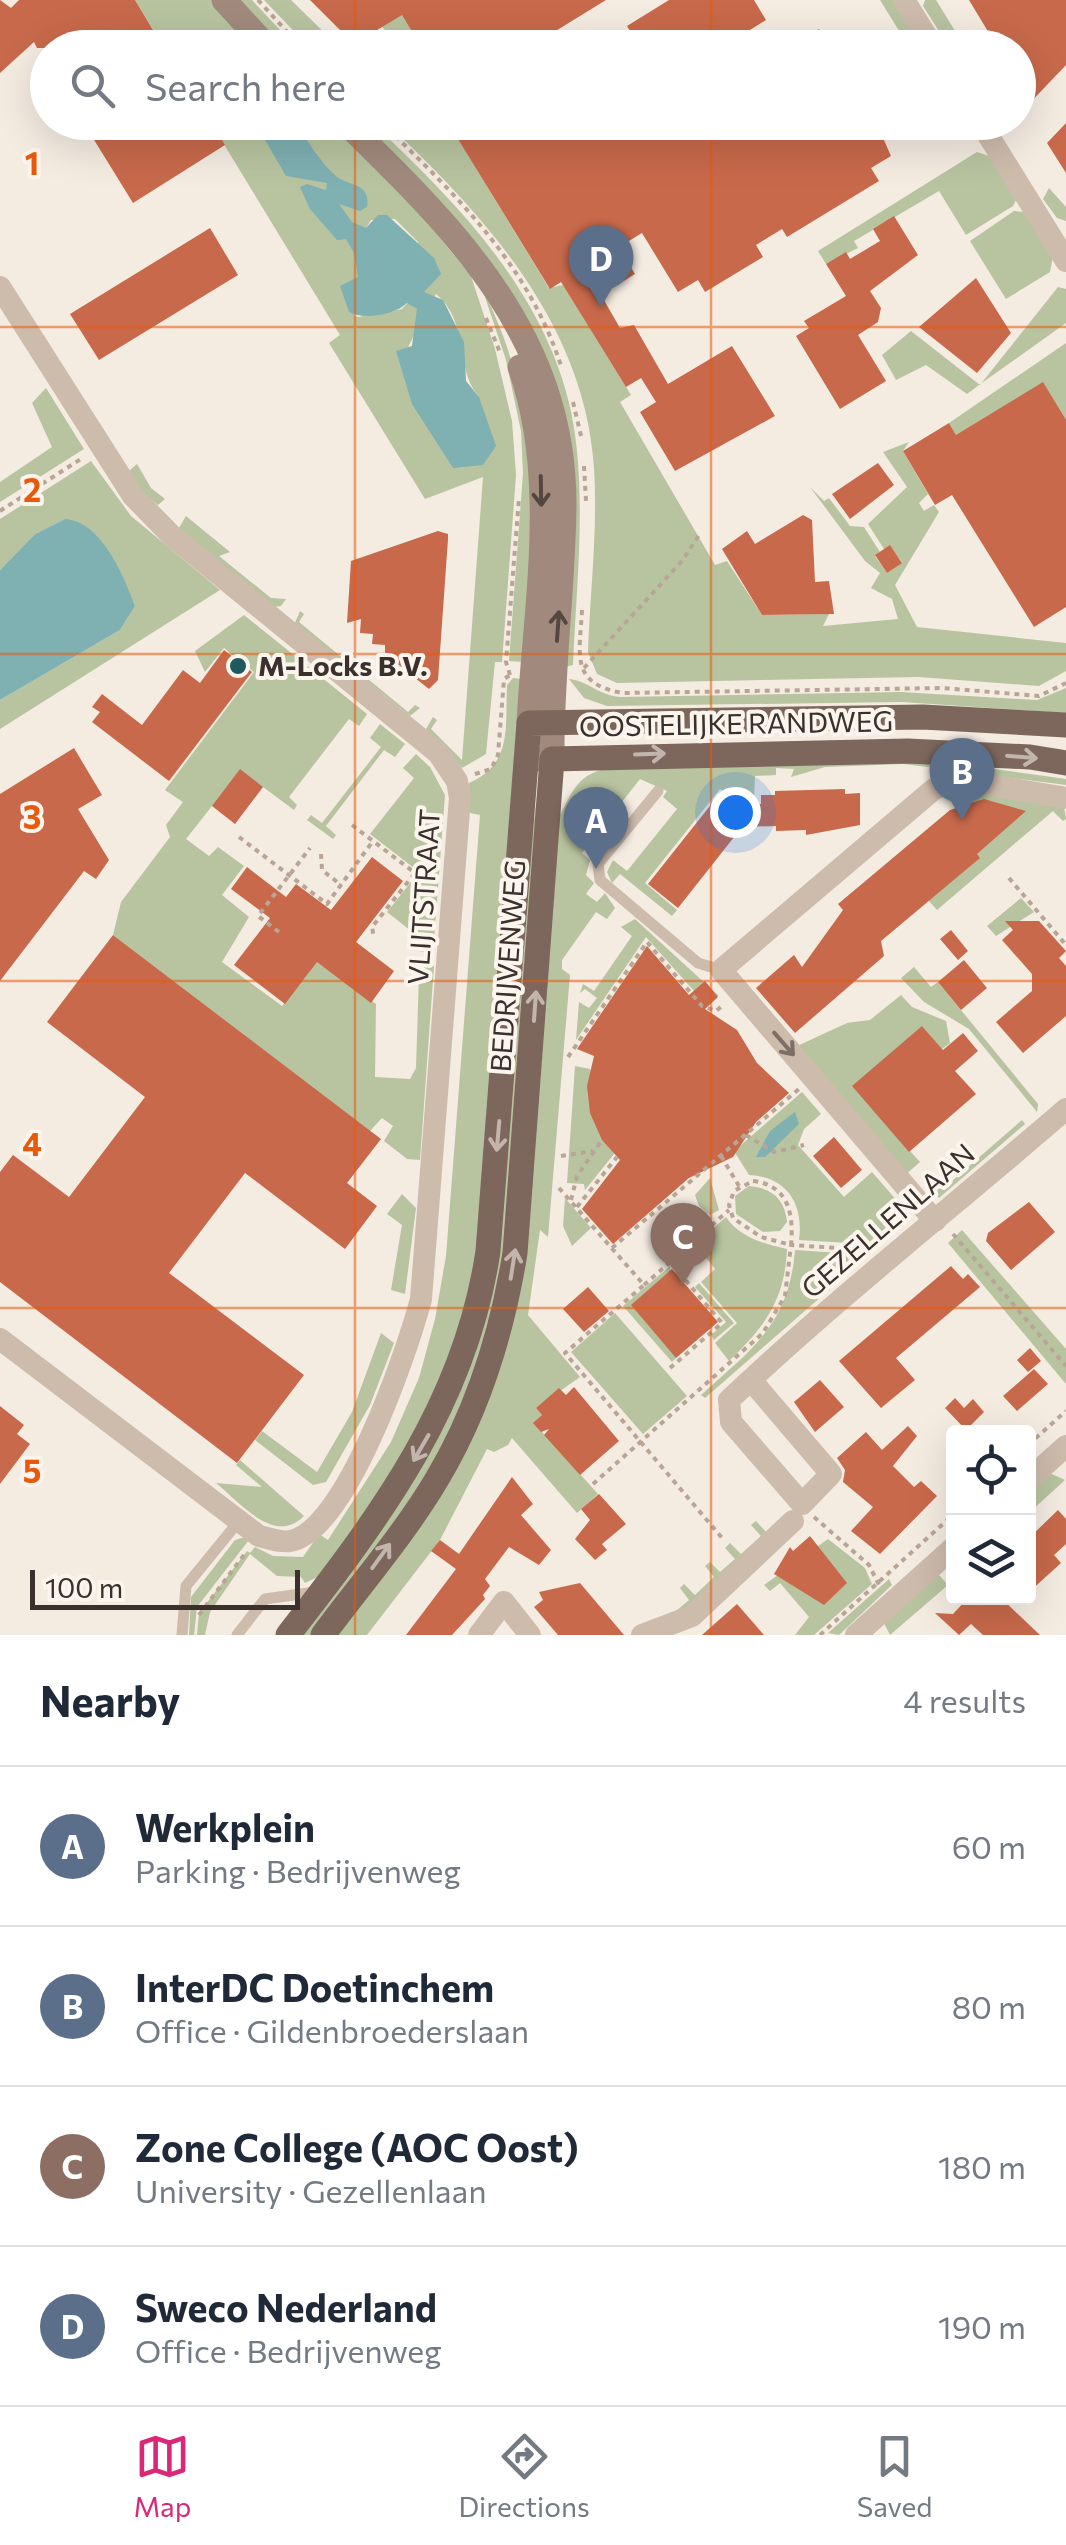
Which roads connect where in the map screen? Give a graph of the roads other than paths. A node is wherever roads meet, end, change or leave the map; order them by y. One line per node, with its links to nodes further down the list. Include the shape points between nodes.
1 (224, 0): 3 (main road)
2 (904, 0): 4 (street)
3 (252, 30)
4 (923, 30)
5 (363, 140): 8 (main road, BEDRIJVENWEG, via 452,228)
6 (991, 140): 7 (street)
7 (1066, 260)
8 (482, 269): 10 (main road, BEDRIJVENWEG, one-way to 10, via 530,394 539,437 542,494 521,675); 10 (main road, BEDRIJVENWEG, one-way to 8, via 563,548 560,446 520,323)
9 (0, 288): 25 (street, VLIJTSTRAAT, via 133,496 172,536 429,744 457,781 450,960 426,1270 416,1319 379,1421 307,1534 291,1541 259,1536)
10 (540, 724): 11 (main road, OOSTELIJKE RANDWEG, via 923,717); 12 (main road, BEDRIJVENWEG); 13 (main road, BEDRIJVENWEG)
11 (1066, 725)
12 (552, 759): 13 (main road, OOSTELIJKE RANDWEG); 14 (main road, OOSTELIJKE RANDWEG, one-way to 14, via 908,751); 31 (main road, BEDRIJVENWEG, one-way to 12, via 436,1480 500,1332 516,1254)
13 (526, 760): 27 (main road, BEDRIJVENWEG, one-way to 27, via 483,1284 460,1366 426,1443)
14 (1066, 763)
15 (658, 791): 17 (lane, via 597,872 698,963)
16 (1066, 798): 17 (street, via 959,780 934,788)
17 (722, 970): 19 (street, one-way to 19)
18 (1066, 1109): 19 (street, GEZELLENLAAN)
19 (944, 1228): 21 (street, GEZELLENLAAN)
20 (0, 1339): 25 (street)
21 (751, 1380): 24 (street, GEZELLENLAAN, via 730,1400 732,1422); 24 (street, via 832,1474)
22 (1063, 1454): 23 (street)
23 (1036, 1474)
24 (798, 1512): 34 (street, via 692,1616)
25 (239, 1521): 28 (lane, via 186,1586)
26 (946, 1554): 35 (street)
27 (324, 1589): 29 (lane, via 265,1599); 30 (main road, BEDRIJVENWEG)
28 (182, 1635)
29 (237, 1635)
30 (288, 1635)
31 (323, 1635)
32 (479, 1635): 33 (street, via 504,1602)
33 (530, 1635)
34 (642, 1635)
35 (856, 1635)

